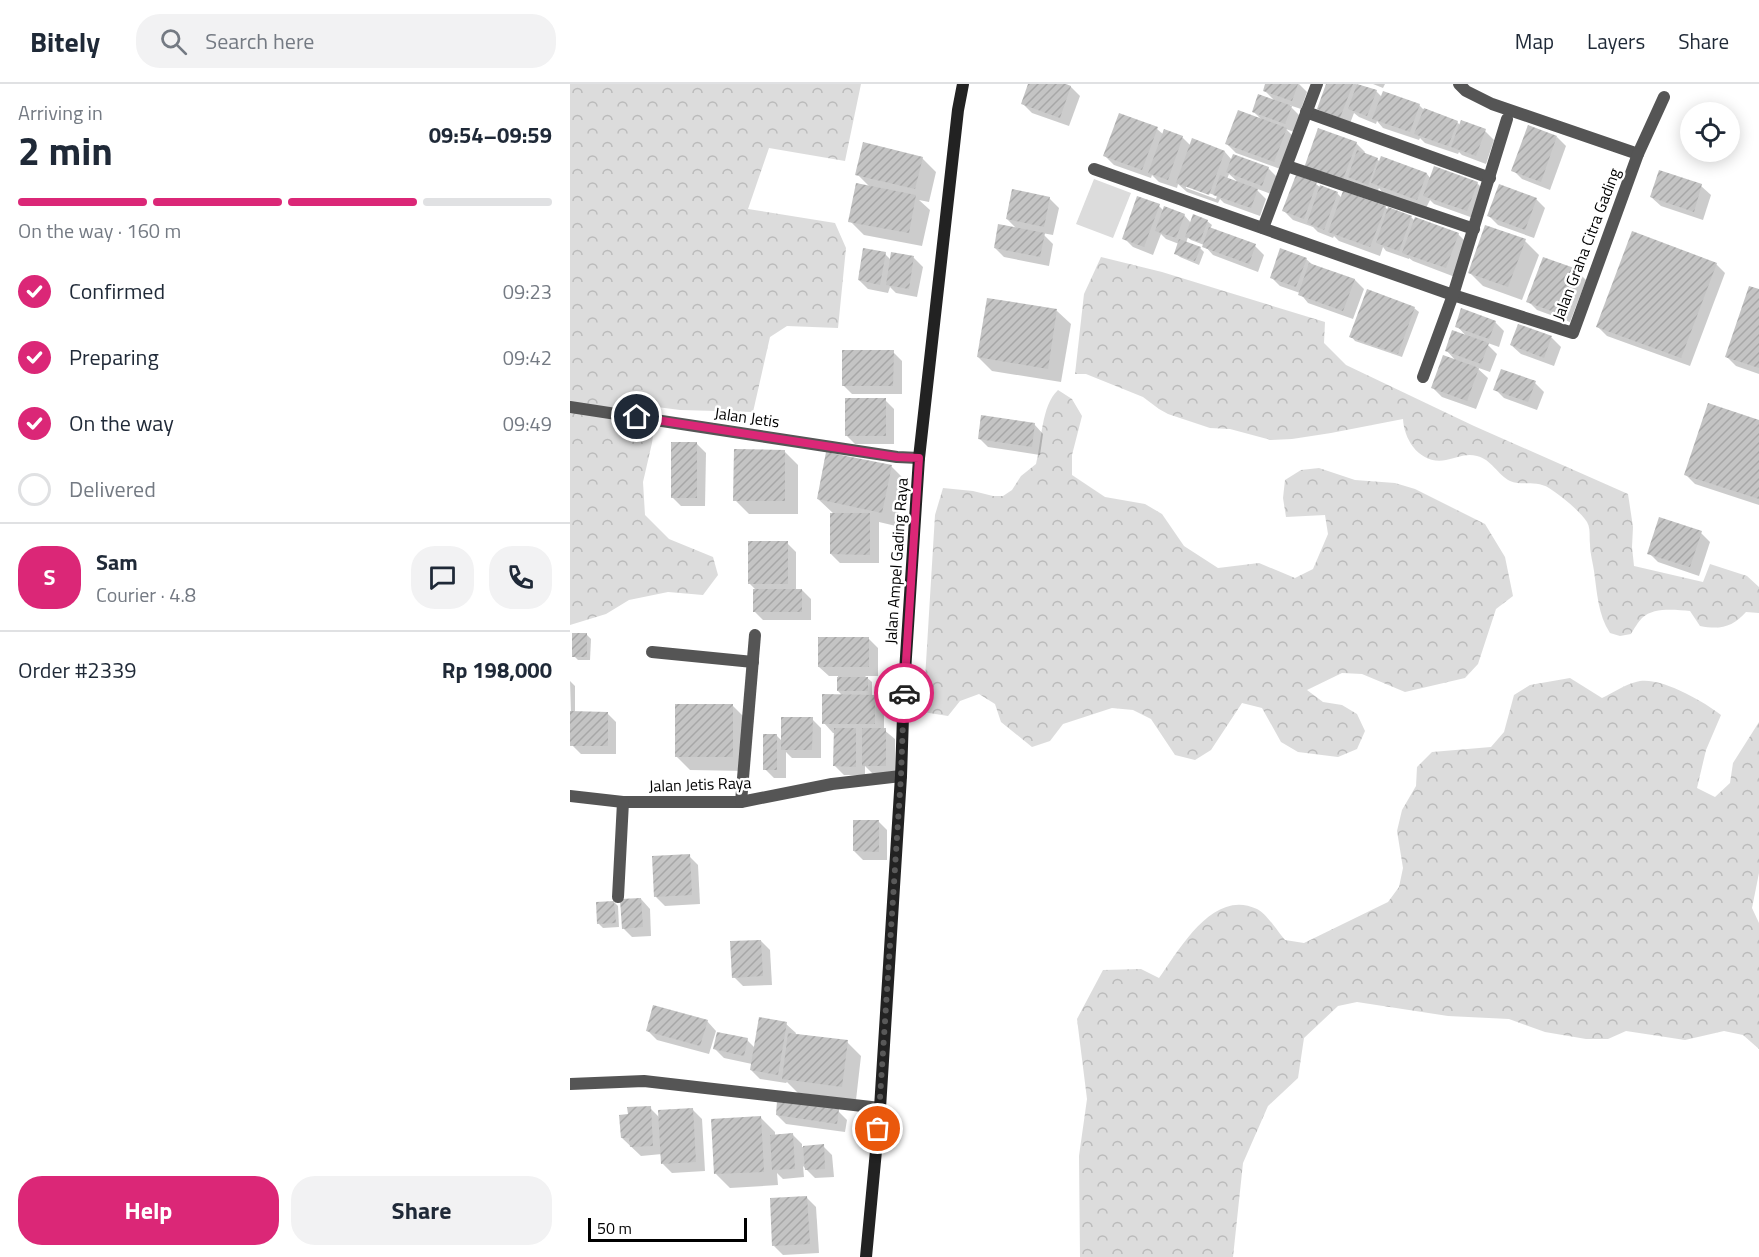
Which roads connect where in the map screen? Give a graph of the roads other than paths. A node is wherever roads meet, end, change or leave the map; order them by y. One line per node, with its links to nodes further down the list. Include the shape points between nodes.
1 (963, 84): 16 (main road, Jalan Ampel Gading Raya)
2 (1317, 84): 5 (street)
3 (1459, 84): 7 (street, via 1492,104)
4 (1664, 97): 7 (street)
5 (1306, 112): 8 (street); 10 (street)
6 (1507, 119): 10 (street)
7 (1638, 154): 13 (street, Jalan Graha Citra Gading, via 1573,333)
8 (1287, 166): 11 (street); 12 (street)
9 (1094, 169): 11 (street, Jalan Graha Citra Gading)
10 (1490, 178): 12 (street)
11 (1263, 228): 13 (street, Jalan Graha Citra Gading)
12 (1474, 229): 13 (street)
13 (1453, 295): 14 (street)
14 (1423, 377)
15 (570, 407): 16 (street, Jalan Jetis)
16 (919, 458): 20 (main road, Jalan Ampel Gading Raya)
17 (755, 635): 19 (street)
18 (652, 652): 19 (street)
19 (753, 662): 23 (street)
20 (901, 776): 23 (street, Jalan Jetis Raya, via 832,784); 26 (main road, Jalan Ampel Gading Raya)
21 (570, 796): 22 (street, Jalan Jetis Raya)
22 (623, 802): 23 (street, Jalan Jetis Raya); 24 (street)
23 (741, 802)
24 (618, 897)
25 (570, 1084): 26 (street, via 644,1082)
26 (880, 1108): 27 (main road, Jalan Ampel Gading Raya)
27 (866, 1257)

